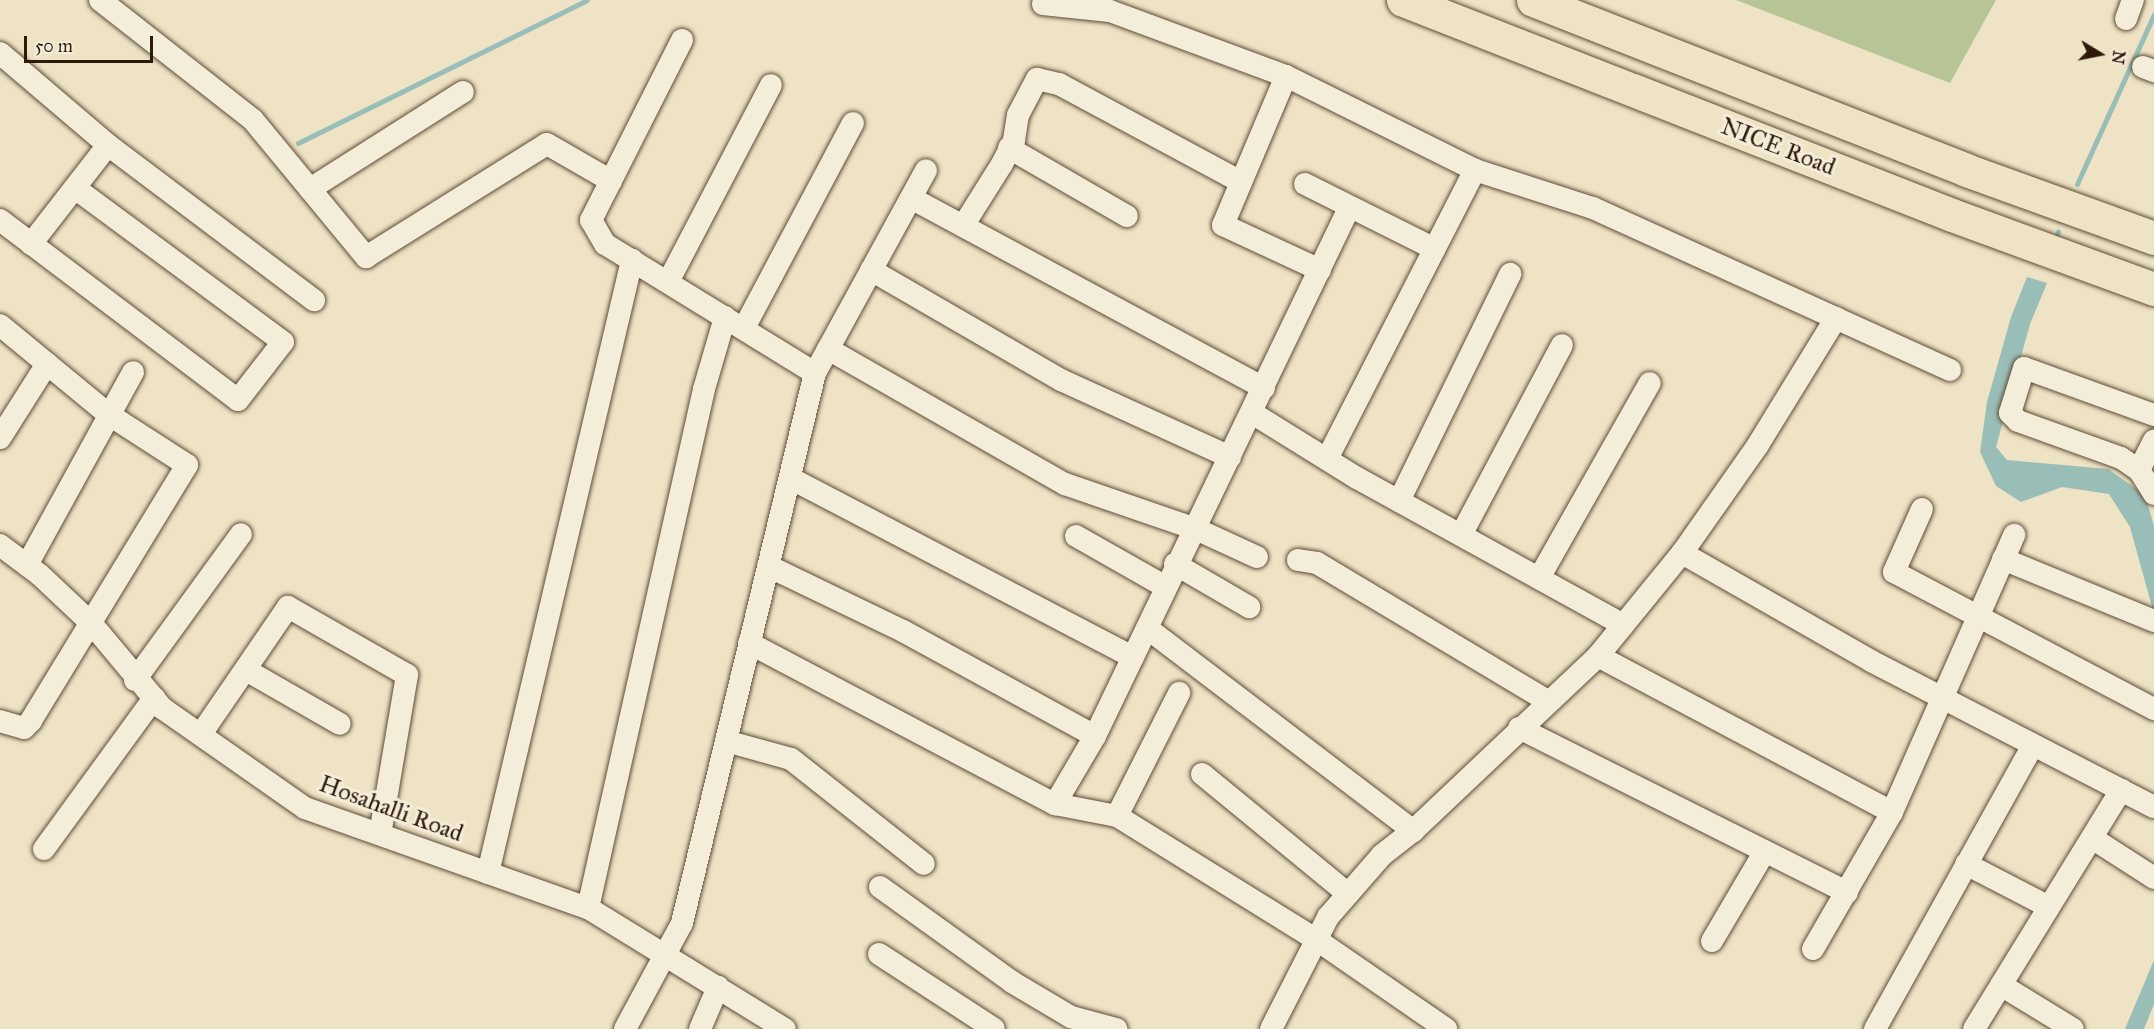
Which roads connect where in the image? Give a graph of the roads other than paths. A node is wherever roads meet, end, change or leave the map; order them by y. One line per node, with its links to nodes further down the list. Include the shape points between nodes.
1 (100, 0): 19 (street, via 253,120)
2 (1403, 0): 33 (highway, NICE Road, via 1941,211)
3 (1533, 0): 25 (highway, NICE Road, via 1966,170)
4 (1043, 4): 7 (street, via 1110,11)
5 (682, 40): 15 (street)
6 (0, 53): 11 (street)
7 (1286, 76): 14 (street); 16 (street)
8 (771, 85): 32 (street)
9 (463, 92): 19 (street)
10 (853, 123): 36 (street)
11 (108, 145): 18 (street); 34 (street)
12 (1009, 148): 16 (street, via 1028,90 1037,79 1046,79); 22 (street); 24 (street)
13 (926, 170): 20 (street)
14 (1475, 170): 27 (street); 35 (street, via 1593,208)
15 (611, 181): 19 (street, via 547,144 366,256); 28 (street, via 591,220 605,244)
16 (1241, 182): 30 (street, via 1223,225)
17 (1305, 184): 21 (street)
18 (75, 188): 26 (street); 26 (street, via 283,342 238,400)
19 (310, 189)
20 (911, 198): 24 (street); 29 (street)
21 (1350, 208): 27 (street); 30 (street)
22 (1127, 216)
23 (0, 220): 26 (street)
24 (963, 226): 45 (street)
25 (2154, 238)
26 (31, 244)
27 (1435, 249): 52 (street)
28 (632, 260): 32 (street); 109 (street)
29 (871, 270): 39 (street); 51 (street, via 1061,380)
30 (1320, 270): 45 (street)
31 (1510, 274): 56 (street)
32 (668, 282): 36 (street)
33 (2154, 289)
34 (314, 300)
35 (1836, 318): 41 (street); 64 (street, via 1758,445)
36 (735, 322): 43 (street); 115 (street, via 704,389)
37 (0, 325): 40 (street)
38 (1562, 345): 60 (street)
39 (828, 349): 43 (street); 58 (street, via 1065,484)
40 (47, 364): 47 (street); 49 (street)
41 (1950, 370)
42 (134, 372): 47 (street)
43 (815, 374): 54 (street)
44 (1650, 383): 71 (street)
45 (1264, 388): 46 (street)
46 (1252, 413): 51 (street); 52 (street)
47 (108, 414): 69 (street); 76 (street, via 187,465)
48 (2154, 415): 53 (street, via 2024,368 2013,400 2010,413 2018,420 2101,449)
49 (0, 438)
50 (2154, 441): 53 (street)
51 (1230, 457): 58 (street)
52 (1327, 459): 56 (street)
53 (2139, 470): 55 (street)
54 (790, 478): 70 (street); 81 (street)
55 (2154, 494)
56 (1399, 501): 60 (street)
57 (1922, 509): 74 (street, via 1894,572)
58 (1196, 529): 65 (street); 68 (street)
59 (241, 534): 83 (street)
60 (1461, 535): 71 (street)
61 (2014, 535): 66 (street)
62 (1076, 536): 72 (street)
63 (0, 545): 69 (street, Hosahalli Road)
64 (1682, 554): 77 (street); 86 (street)
65 (1257, 557)
66 (2003, 559): 74 (street); 75 (street)
67 (1298, 560): 87 (street, via 1317,563)
68 (1175, 564): 72 (street); 73 (street)
69 (27, 565): 76 (street, Hosahalli Road)
70 (768, 566): 79 (street); 93 (street, via 903,631)
71 (1539, 578): 77 (street)
72 (1164, 586): 78 (street)
73 (1249, 607)
74 (1978, 616): 86 (street); 88 (street)
75 (2154, 621)
76 (91, 623): 83 (street, Hosahalli Road); 89 (street, via 31,721 24,728)
77 (1623, 625): 80 (street)
78 (1147, 628): 81 (street); 102 (street)
79 (749, 643): 94 (street); 98 (street)
80 (1598, 656): 87 (street); 100 (street)
81 (1133, 657): 93 (street)
82 (246, 670): 90 (street); 92 (street); 103 (street, via 288,607 407,675)
83 (135, 680): 85 (street, Hosahalli Road)
84 (1179, 693): 101 (street)
85 (154, 698): 92 (street, Hosahalli Road); 105 (street)
86 (1942, 698): 95 (street); 100 (street)
87 (1548, 701): 91 (street)
88 (2154, 709)
89 (0, 721)
90 (340, 724)
91 (1519, 728): 102 (street); 106 (street)
92 (201, 734): 103 (street, Hosahalli Road, via 305,808)
93 (1095, 736): 98 (street)
94 (726, 741): 107 (street, via 791,759); 120 (street, via 682,923)
95 (2033, 745): 97 (street); 108 (street)
96 (1202, 774): 113 (street)
97 (2121, 790): 99 (street); 104 (street)
98 (1055, 804): 101 (street)
99 (2154, 807)
100 (1892, 812): 112 (street)
101 (1117, 816): 116 (street)
102 (1413, 831): 113 (street, via 1382,855)
103 (380, 834): 109 (street, Hosahalli Road)
104 (2092, 838): 110 (street); 114 (street)
105 (44, 849)
106 (1765, 851): 112 (street); 117 (street)
107 (924, 864)
108 (1966, 864): 114 (street); 130 (street)
109 (488, 873): 115 (street, Hosahalli Road)
110 (2154, 878)
111 (880, 887): 127 (street, via 1012,982 1071,1017)
112 (1847, 892): 118 (street)
113 (1348, 894): 116 (street, via 1328,917)
114 (2049, 907): 121 (street)
115 (588, 908): 120 (street, Hosahalli Road)
116 (1317, 940): 128 (street); 129 (street)
117 (1712, 941)
118 (1813, 949)
119 (879, 954): 126 (street)
120 (666, 955): 122 (street, Hosahalli Road); 123 (street)
121 (2001, 985): 131 (street); 132 (street)
122 (718, 987): 124 (street); 125 (street, Hosahalli Road)
123 (625, 1029)
124 (700, 1029)
125 (785, 1029)
126 (993, 1029)
127 (1116, 1029)
128 (1271, 1029)
129 (1446, 1029)
130 (1875, 1029)
131 (1974, 1029)
132 (2073, 1029)

